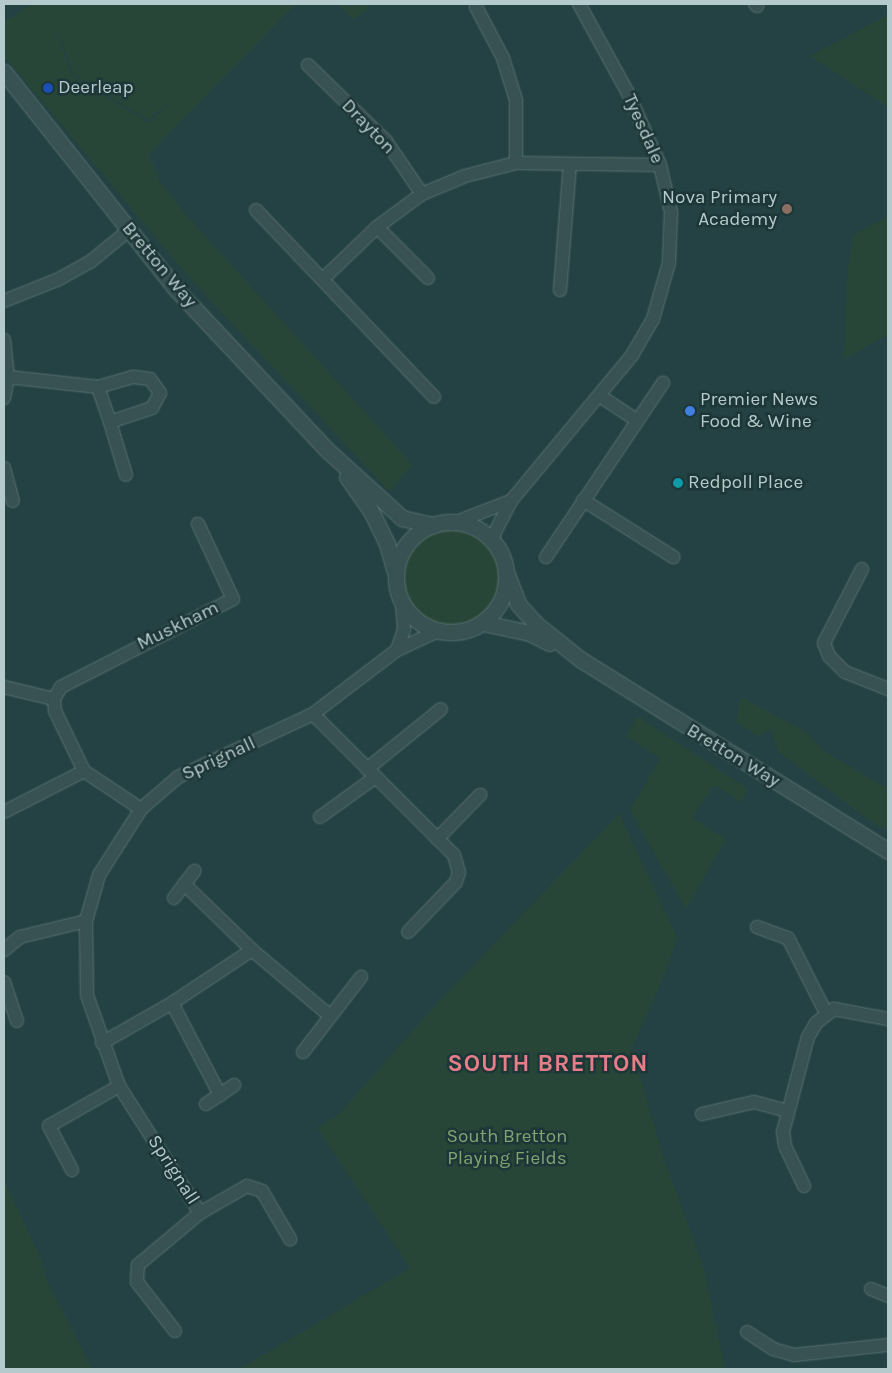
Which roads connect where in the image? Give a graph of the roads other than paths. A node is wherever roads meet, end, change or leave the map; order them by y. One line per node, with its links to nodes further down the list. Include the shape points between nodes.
1 (579, 4): 7 (street, Tyesdale, via 628,93)
2 (476, 7): 5 (street, via 503,58 516,100)
3 (308, 65): 8 (street, Drayton, via 386,142)
4 (4, 72): 11 (street, Bretton Way)
5 (516, 163): 6 (street); 8 (street, via 465,176)
6 (570, 164): 7 (street); 14 (street)
7 (660, 165): 20 (street, Tyesdale, via 671,212 668,263 653,319 632,355)
8 (422, 194): 10 (street)
9 (256, 210): 13 (street)
10 (377, 227): 12 (street); 13 (street)
11 (129, 230): 15 (street, via 74,271); 25 (street, Bretton Way, via 175,288)
12 (428, 278)
13 (323, 279): 21 (street)
14 (560, 290)
15 (4, 301)
16 (4, 340): 17 (street)
17 (8, 377): 19 (street); 22 (street)
18 (663, 383): 23 (street)
19 (98, 387): 24 (street); 24 (street, via 134,377 150,379 160,393 152,408)
20 (600, 396): 23 (street); 30 (street, Tyesdale)
21 (434, 397)
22 (4, 398)
23 (636, 420): 28 (street)
24 (110, 422): 27 (street)
25 (326, 449): 33 (street, Bretton Way, via 402,518); 39 (street, Bretton Way, via 371,511)
26 (4, 468): 29 (street)
27 (126, 475)
28 (583, 500): 35 (street); 36 (street)
29 (13, 501)
30 (511, 501): 31 (street, Tyesdale); 34 (street, Tyesdale)
31 (456, 522): 33 (street); 34 (street, via 481,531)
32 (198, 524): 47 (street, Muskham, via 233,599 61,687)
33 (433, 525): 39 (street, via 407,543)
34 (491, 540): 38 (street, via 501,554)
35 (546, 557)
36 (673, 557)
37 (862, 569): 46 (street, via 824,643 838,666)
38 (506, 572): 41 (street, via 501,600); 44 (street, Bretton Way, via 518,604 535,623)
39 (396, 573): 40 (street)
40 (402, 603): 42 (street, via 417,621); 43 (street, via 404,630)
41 (483, 623): 42 (street, via 454,633); 44 (street, Bretton Way, via 530,633)
42 (438, 631): 43 (street, Sprignall)
43 (398, 650): 49 (street, Sprignall)
44 (580, 660): 57 (street, Bretton Way)
45 (4, 687): 47 (street)
46 (888, 689)
47 (54, 698): 50 (street, via 55,711)
48 (441, 709): 51 (street)
49 (313, 714): 51 (street); 53 (street, Sprignall, via 178,777)
50 (84, 770): 53 (street); 54 (street)
51 (370, 774): 55 (street); 56 (street)
52 (480, 795): 56 (street)
53 (141, 809): 61 (street, Sprignall, via 99,875)
54 (4, 812)
55 (320, 817)
56 (437, 839): 63 (street, via 454,855 460,872 456,882)
57 (888, 851)
58 (194, 871): 59 (street)
59 (184, 884): 60 (street); 65 (street)
60 (174, 898)
61 (86, 921): 64 (street, via 20,937); 73 (street, Sprignall, via 87,995)
62 (757, 927): 69 (street, via 788,938)
63 (408, 932)
64 (4, 950)
65 (252, 950): 68 (street); 70 (street)
66 (361, 977): 70 (street)
67 (4, 982): 72 (street)
68 (172, 1003): 73 (street); 77 (street)
69 (826, 1013): 71 (street, via 843,1009); 79 (street, via 808,1037)
70 (330, 1016): 74 (street)
71 (888, 1019)
72 (17, 1021)
73 (102, 1043): 76 (street, Sprignall)
74 (303, 1052)
75 (234, 1085): 77 (street)
76 (119, 1086): 81 (street, via 49,1126); 83 (street, Sprignall)
77 (220, 1095): 78 (street)
78 (206, 1104)
79 (787, 1111): 80 (street, via 754,1102); 82 (street, via 783,1132 785,1146)
80 (702, 1114)
81 (72, 1170)
82 (804, 1186)
83 (200, 1213): 84 (street, Sprignall, via 248,1186 262,1191); 87 (street, via 138,1265 137,1282)
84 (290, 1239)
85 (871, 1289): 86 (street)
86 (888, 1296)
87 (174, 1331)
88 (747, 1332): 89 (street, via 773,1349 794,1355)
89 (888, 1345)

